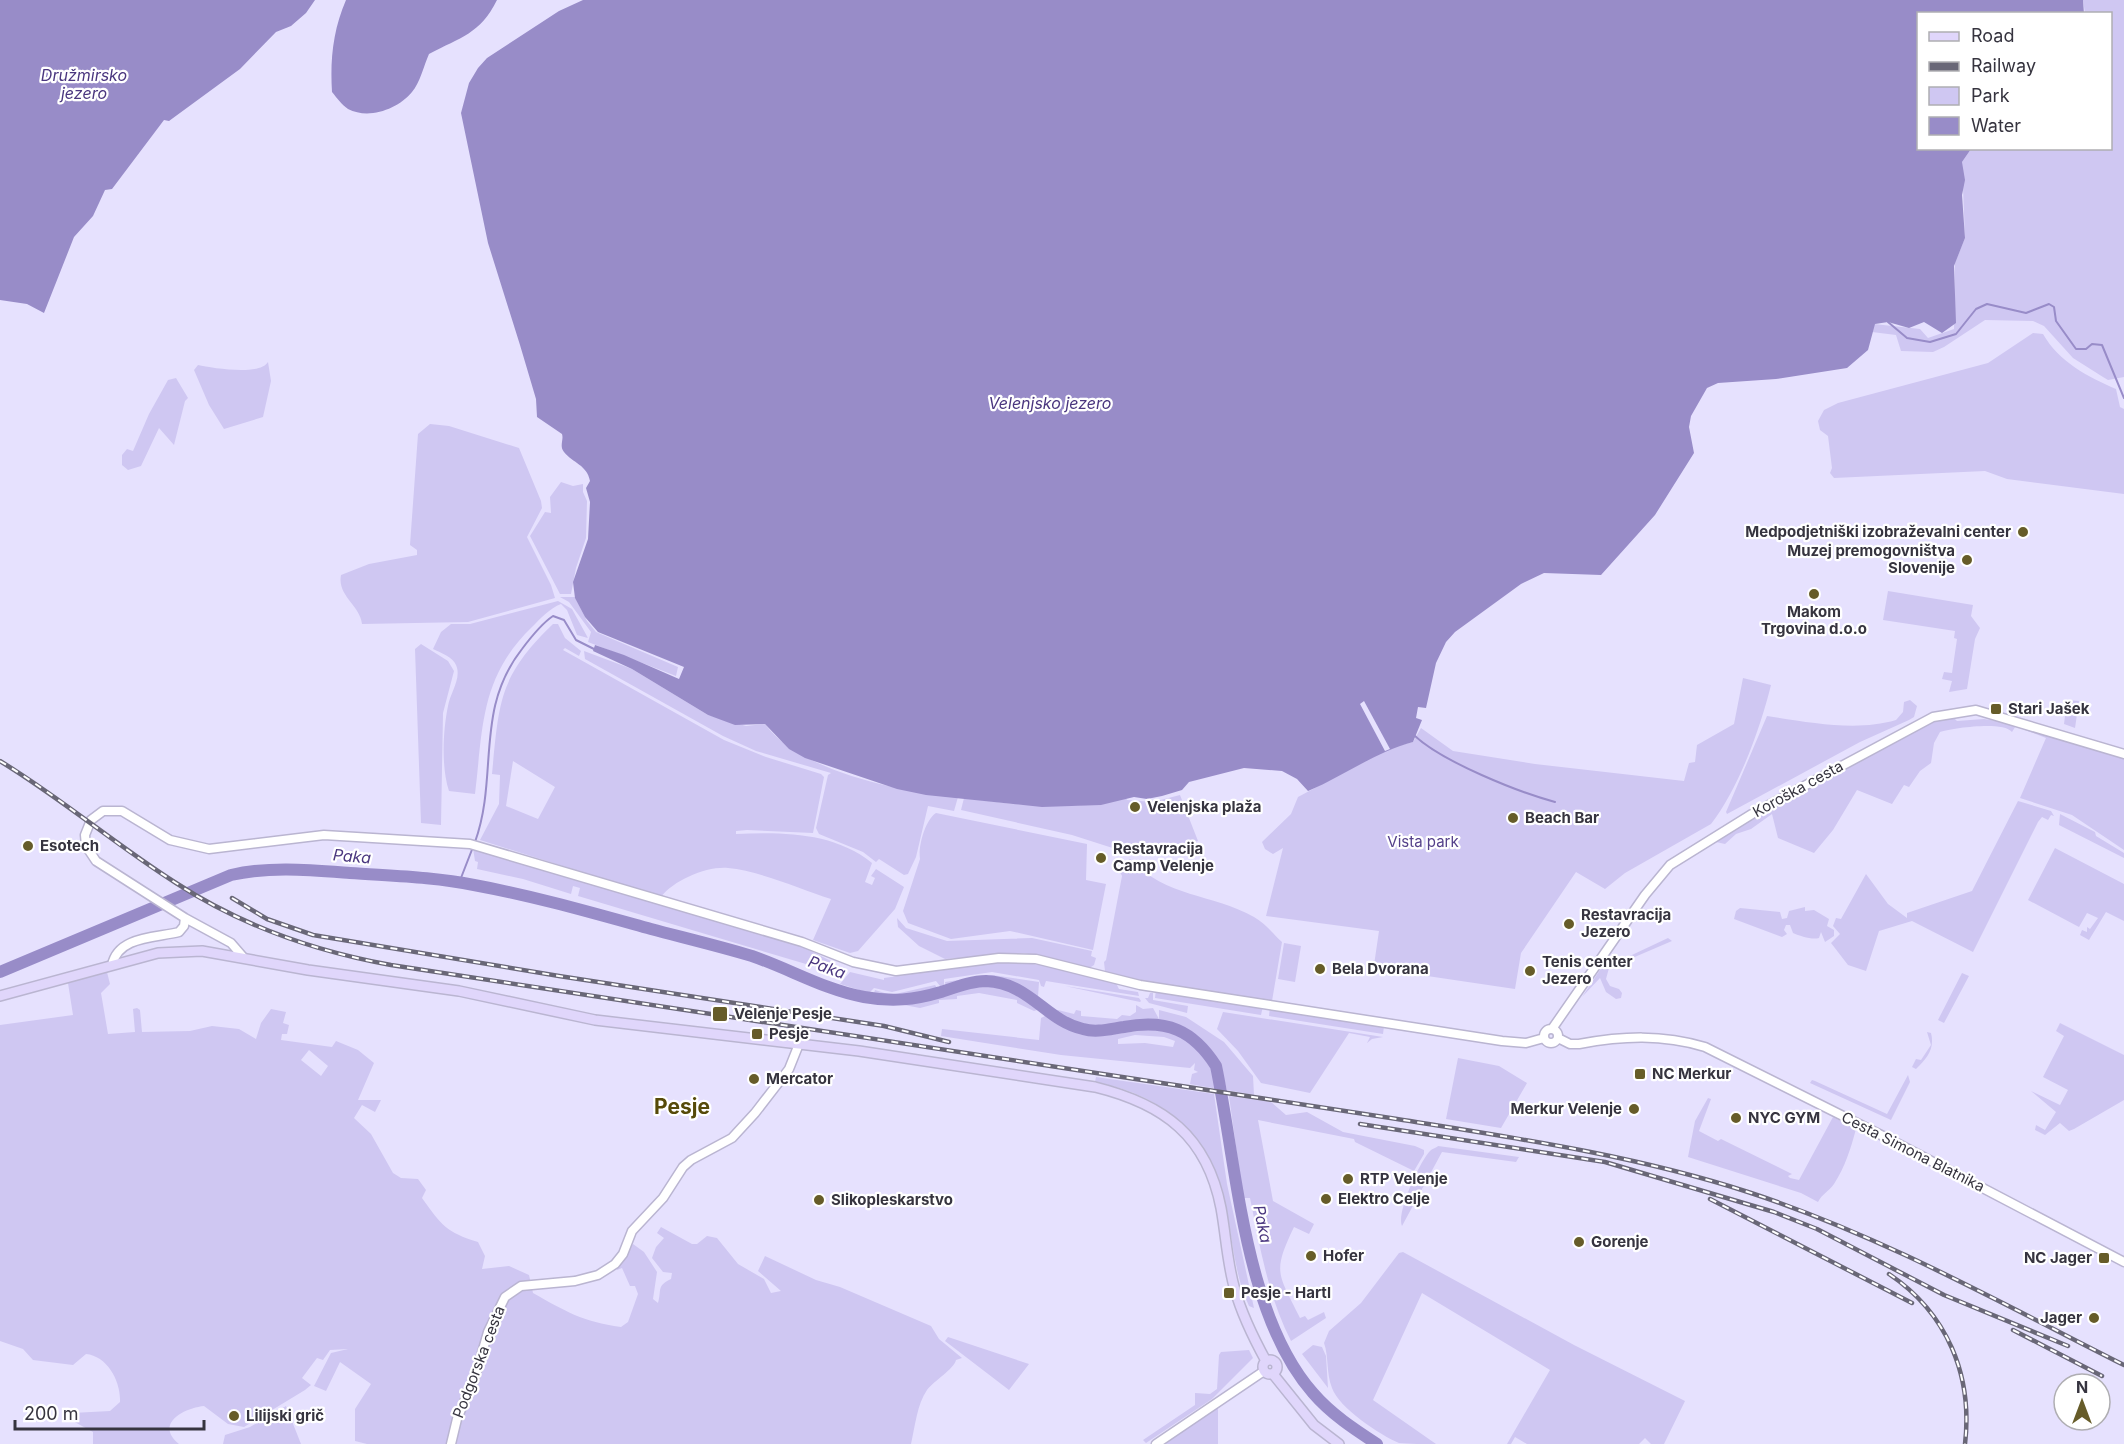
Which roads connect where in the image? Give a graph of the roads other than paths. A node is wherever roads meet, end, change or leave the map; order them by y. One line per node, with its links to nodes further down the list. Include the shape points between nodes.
1 (2124, 754): 6 (street, Koroška cesta, via 1976,710 1933,717 1752,814 1670,865)
2 (182, 915): 3 (street, via 237,947); 4 (street, via 184,926 179,932 126,944); 7 (street, via 96,861 86,846 87,826 103,810 122,811 170,840 202,848 324,835 470,844 802,942 853,962 896,971 999,958 1036,958 1140,985 1502,1041 1526,1043)
3 (244, 958): 4 (main road, via 179,950); 9 (main road, via 459,991 595,1020)
4 (112, 965): 5 (main road)
5 (0, 996)
6 (1552, 1029): 7 (street, via 1546,1031); 8 (street)
7 (1544, 1038): 8 (street, via 1551,1043)
8 (1558, 1038): 10 (street, Cesta Simona Blatnika, via 1579,1044 1640,1036 1705,1047)
9 (799, 1044): 11 (main road, via 1095,1087 1127,1095 1171,1119 1191,1138 1211,1172 1235,1290); 12 (street, Podgorska cesta, via 789,1069 755,1113 732,1138 687,1164 663,1198 632,1231 615,1264 598,1275 575,1281 521,1286 505,1297 488,1332)
10 (2124, 1262)
11 (1268, 1369): 13 (street); 14 (main road, via 1314,1425)
12 (451, 1444)
13 (1156, 1444)
14 (1339, 1444)

